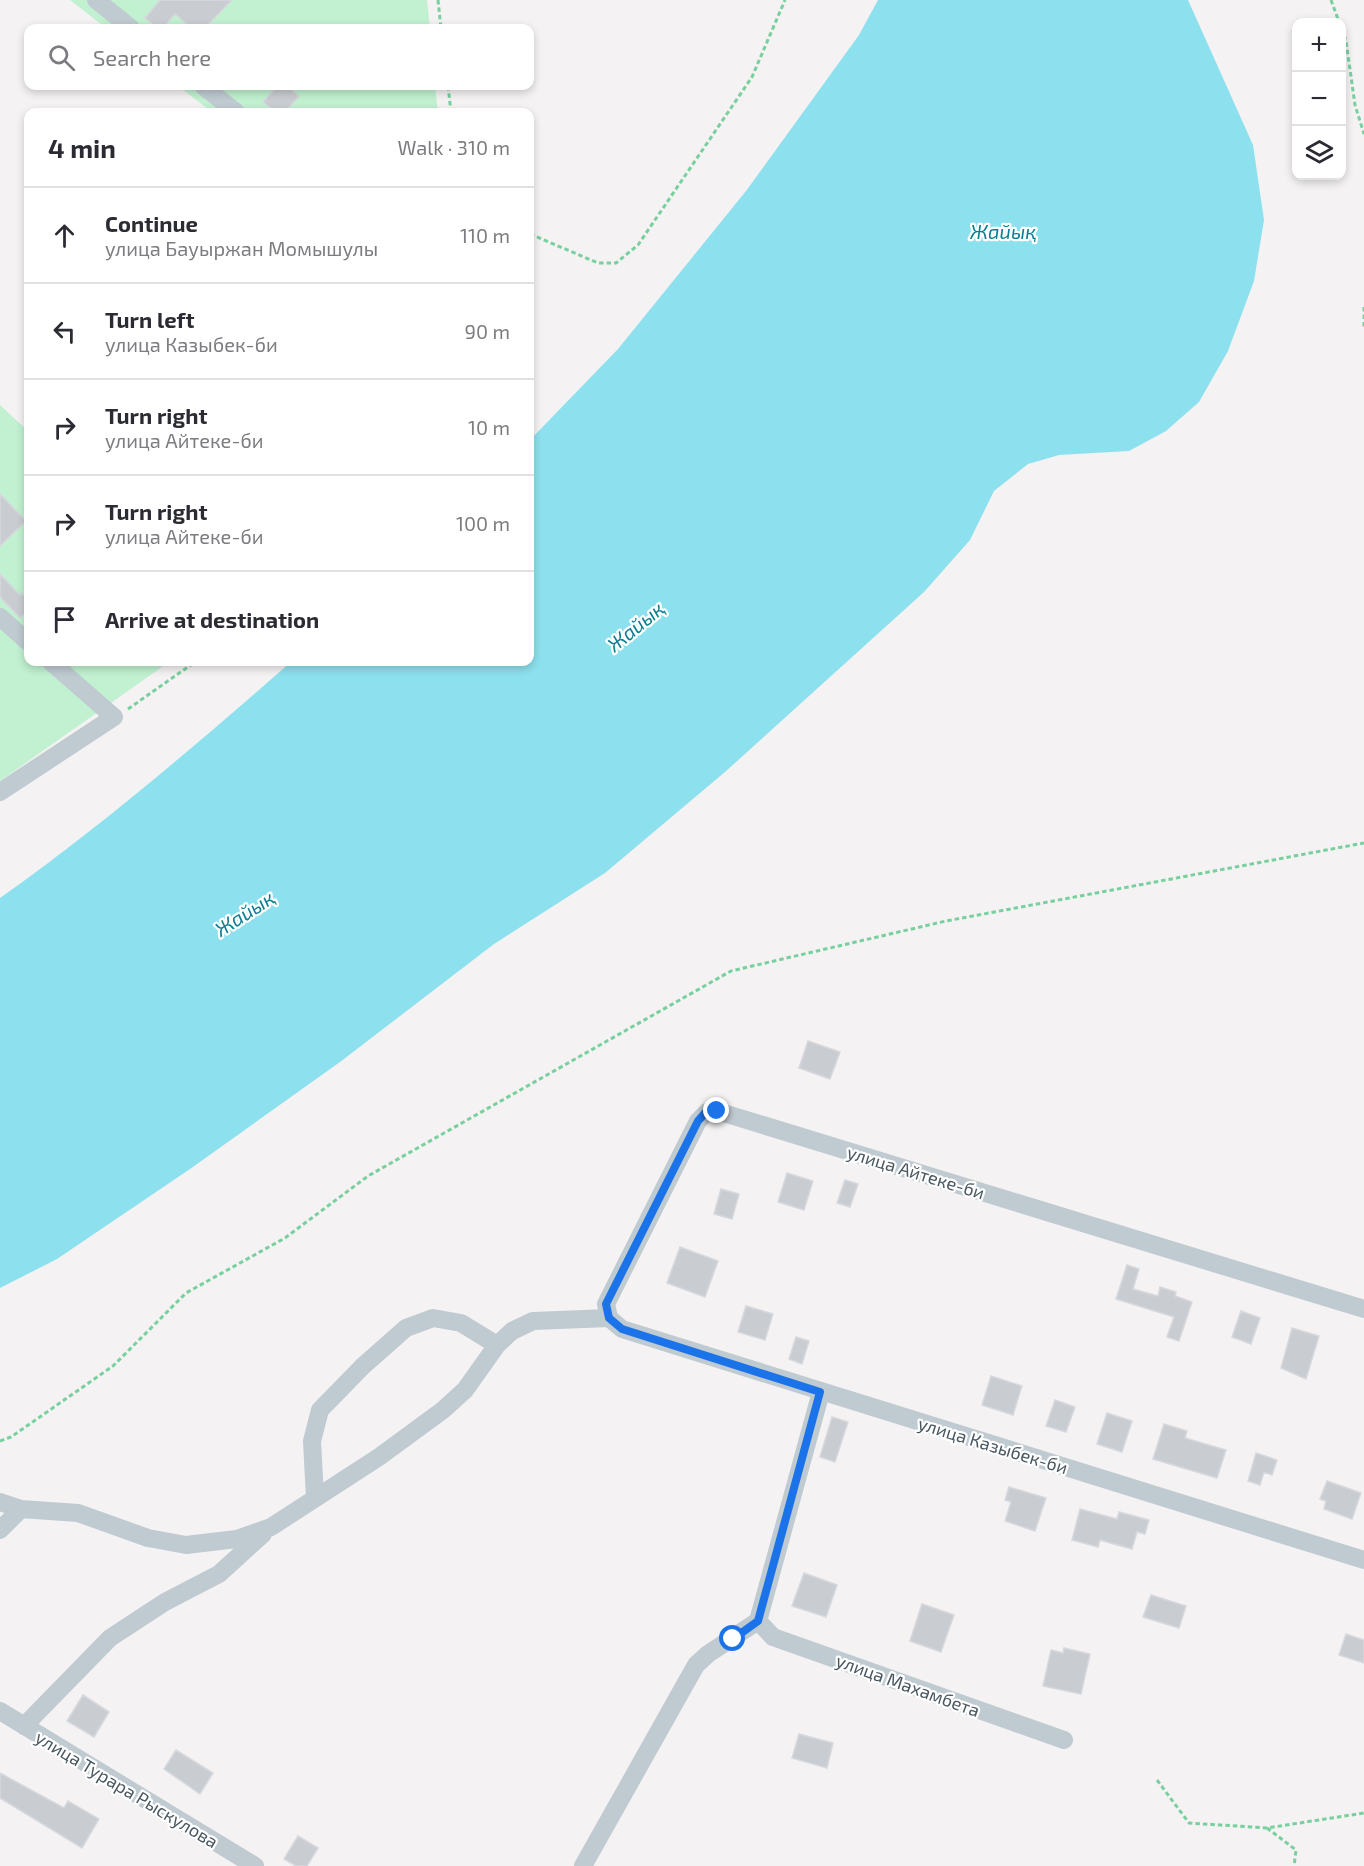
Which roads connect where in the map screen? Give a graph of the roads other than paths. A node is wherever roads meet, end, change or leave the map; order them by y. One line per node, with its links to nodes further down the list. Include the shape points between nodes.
1 (96, 0): 2 (street)
2 (126, 24)
3 (208, 90): 4 (street)
4 (231, 108)
5 (0, 617): 6 (street)
6 (24, 638)
7 (56, 666): 8 (street, via 114,717)
8 (0, 792)
9 (1364, 1309): 10 (street, улица Айтеке-би, via 717,1111 706,1112 698,1121 606,1304)
10 (615, 1323): 11 (street, улица Казыбек-би, via 533,1321 512,1331); 12 (street, улица Казыбек-би)
11 (497, 1345): 13 (street, улица Казыбек-би, via 465,1390 443,1410); 13 (street, via 452,1321 433,1318 406,1328 320,1410 312,1441)
12 (820, 1392): 18 (street, улица Казыбек-би); 19 (street)
13 (315, 1498): 16 (street, улица Казыбек-би)
14 (0, 1502): 15 (street)
15 (21, 1509): 16 (street, via 78,1513 148,1538 186,1545 237,1539); 17 (street)
16 (271, 1527): 21 (street, via 219,1574 165,1602 110,1638)
17 (0, 1530)
18 (1364, 1560)
19 (758, 1621): 22 (street, улица Махамбета, via 773,1636); 24 (street, via 696,1665)
20 (0, 1711): 21 (street, улица Турара Рыскулова)
21 (24, 1726): 23 (street, улица Турара Рыскулова)
22 (1064, 1740)
23 (255, 1866)
24 (583, 1866)

